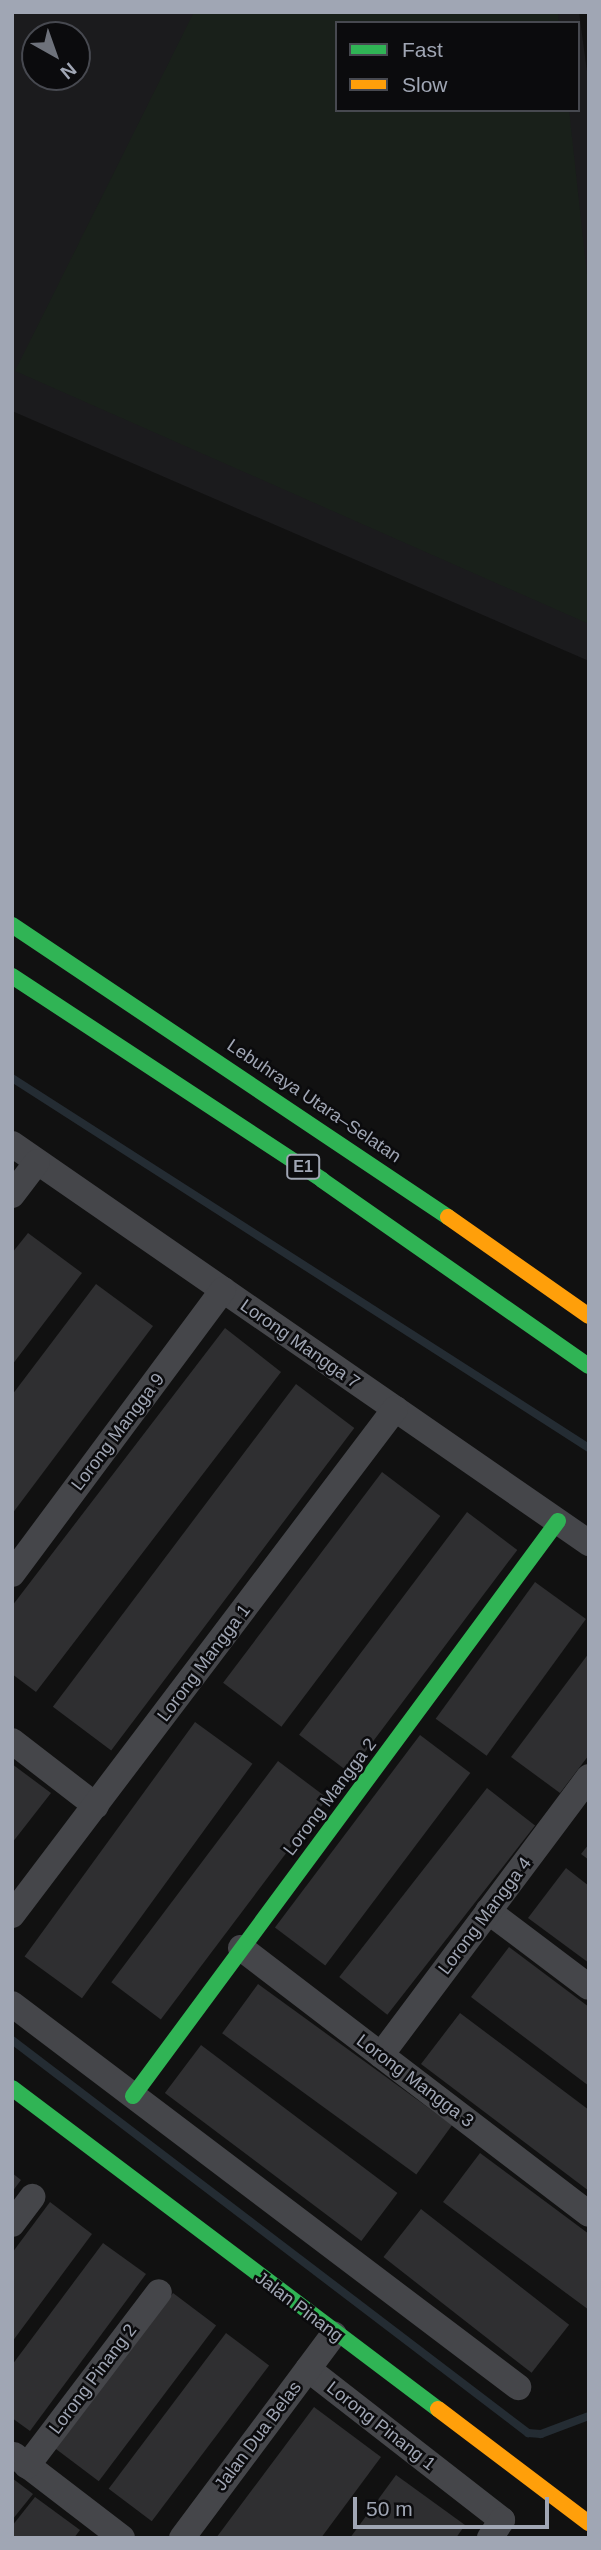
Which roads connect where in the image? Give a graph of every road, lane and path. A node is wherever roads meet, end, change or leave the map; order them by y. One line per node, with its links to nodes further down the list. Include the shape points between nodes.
1 (12, 925): 7 (main road, Lebuhraya Utara–Selatan / E1, via 341,1141)
2 (12, 976): 8 (main road, E1, via 322,1180)
3 (12, 1144): 4 (street, Lorong Mangga 7)
4 (37, 1162): 5 (street); 6 (street, Lorong Mangga 7)
5 (12, 1195)
6 (223, 1290): 9 (street, Lorong Mangga 7); 12 (street, Lorong Mangga 9)
7 (589, 1316)
8 (589, 1366)
9 (396, 1409): 10 (street, Lorong Mangga 7); 15 (street, Lorong Mangga 1)
10 (558, 1521): 11 (street, Lorong Mangga 7); 18 (main road, Lorong Mangga 2)
11 (589, 1543)
12 (12, 1574)
13 (12, 1741): 15 (street)
14 (589, 1777): 16 (street, Lorong Mangga 4)
15 (96, 1806): 17 (street, Lorong Mangga 1)
16 (488, 1911): 19 (street); 21 (street, Lorong Mangga 4)
17 (12, 1915)
18 (241, 1948): 21 (street, Lorong Mangga 3); 23 (main road, Lorong Mangga 2)
19 (589, 1987)
20 (12, 2004): 23 (street)
21 (381, 2054): 25 (street, Lorong Mangga 3)
22 (12, 2088): 28 (main road, Jalan Pinang)
23 (133, 2096): 30 (street)
24 (32, 2197): 26 (street)
25 (589, 2214)
26 (12, 2224)
27 (159, 2292): 31 (street, Lorong Pinang 2)
28 (334, 2334): 29 (street, Jalan Dua Belas); 32 (main road, Jalan Pinang)
29 (308, 2369): 34 (street, Jalan Dua Belas); 35 (street, Lorong Pinang 1, via 502,2521)
30 (518, 2387)
31 (20, 2460): 33 (street)
32 (589, 2523)
33 (122, 2538)
34 (182, 2538)
35 (490, 2538)

